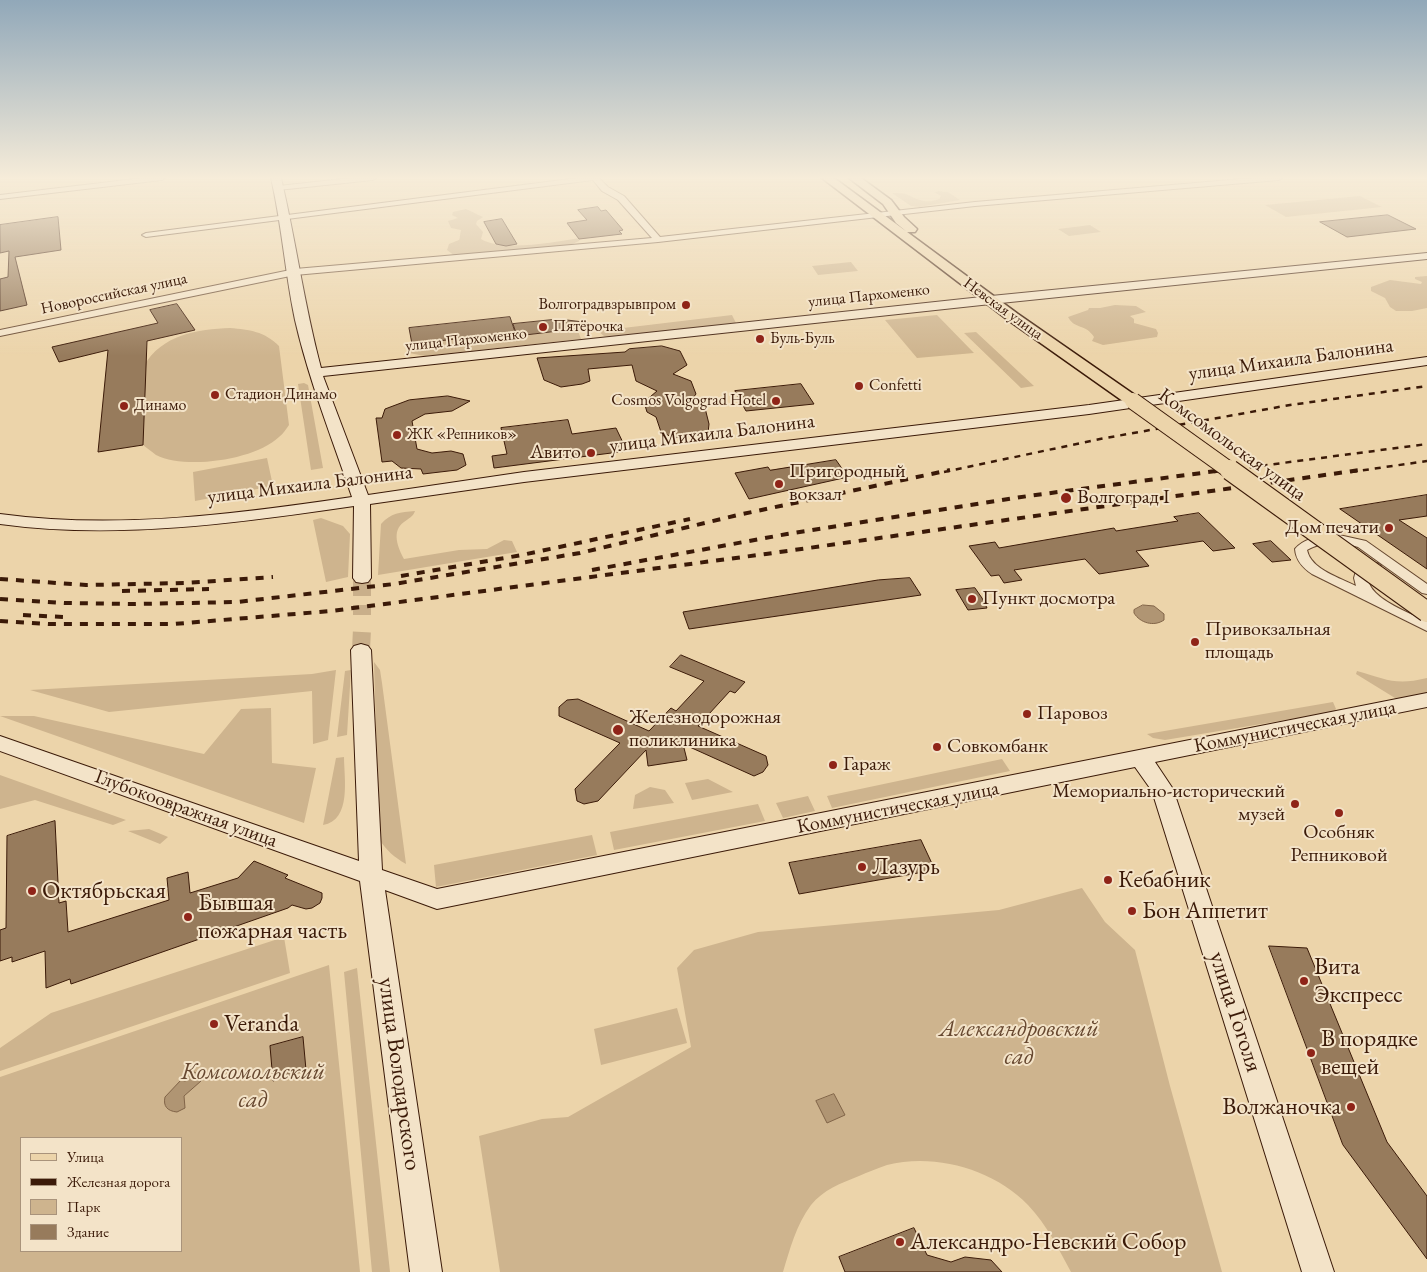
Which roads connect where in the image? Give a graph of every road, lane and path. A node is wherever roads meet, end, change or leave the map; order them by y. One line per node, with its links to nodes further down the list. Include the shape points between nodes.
1 (289, 237): 8 (street)
2 (656, 237): 6 (street)
3 (683, 237): 6 (street, Новороссийская улица)
4 (907, 237): 9 (main road, Невская улица)
5 (921, 237): 9 (main road, Невская улица)
6 (658, 240): 8 (street, Новороссийская улица)
7 (1427, 256): 9 (street, улица Пархоменко)
8 (295, 272): 10 (street, Новороссийская улица); 12 (street, via 301,318)
9 (996, 299): 12 (street, улица Пархоменко); 13 (main road, Невская улица)
10 (0, 333)
11 (1427, 361): 14 (street, улица Михаила Балонина, via 1293,383 974,425 519,478)
12 (315, 373): 14 (street)
13 (1137, 400): 19 (main road, Комсомольская улица); 21 (main road, Комсомольская улица, bridge)
14 (362, 502): 15 (street, улица Михаила Балонина, via 200,520 103,526 40,525); 17 (street)
15 (0, 519)
16 (1402, 572): 18 (street); 20 (street, via 1388,567 1362,570 1360,581); 20 (street, via 1354,540 1326,540 1307,544 1301,549 1303,559 1310,567)
17 (362, 578)
18 (1427, 590)
19 (1427, 600)
20 (1380, 603): 22 (street)
21 (1427, 612)
22 (1427, 627)
23 (361, 650): 27 (street, улица Володарского)
24 (1427, 700): 26 (street, Коммунистическая улица)
25 (0, 743): 27 (street, Глубокоовражная улица)
26 (1140, 758): 27 (street, Коммунистическая улица, via 438,899); 29 (street, улица Гоголя, via 1162,789)
27 (371, 876): 28 (street, улица Володарского)
28 (426, 1272)
29 (1318, 1272)

